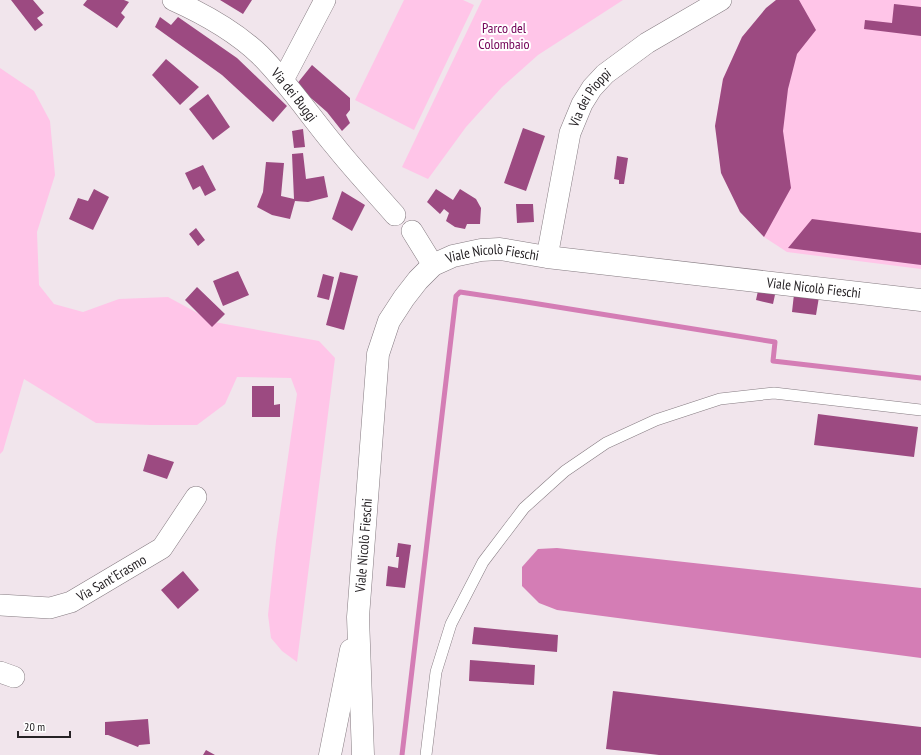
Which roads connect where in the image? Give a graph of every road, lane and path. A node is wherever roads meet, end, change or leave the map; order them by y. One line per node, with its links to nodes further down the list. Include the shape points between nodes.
1 (173, 0): 4 (street, Via dei Buggi, via 234,35 259,54)
2 (325, 0): 4 (street)
3 (721, 0): 7 (street, Via dei Pioppi, via 647,43 605,74 592,88 570,133)
4 (283, 80): 5 (street, Via dei Buggi, via 336,148)
5 (395, 215)
6 (412, 231): 8 (street)
7 (547, 256): 8 (main road, Viale Nicolò Fieschi, via 481,250 453,256); 9 (main road, Viale Nicolò Fieschi)
8 (433, 265): 13 (main road, Viale Nicolò Fieschi, via 418,280 389,321 378,354)
9 (921, 300)
10 (921, 410): 16 (lane, via 774,393 720,399 656,420 606,443 565,471 524,508 483,562 451,624 436,672)
11 (196, 497): 12 (street, Via Sant'Erasmo, via 162,548 71,602 50,608)
12 (0, 606)
13 (358, 617): 14 (main road, Viale Nicolò Fieschi); 15 (main road, Viale Nicolò Fieschi)
14 (330, 755)
15 (363, 755)
16 (426, 755)

